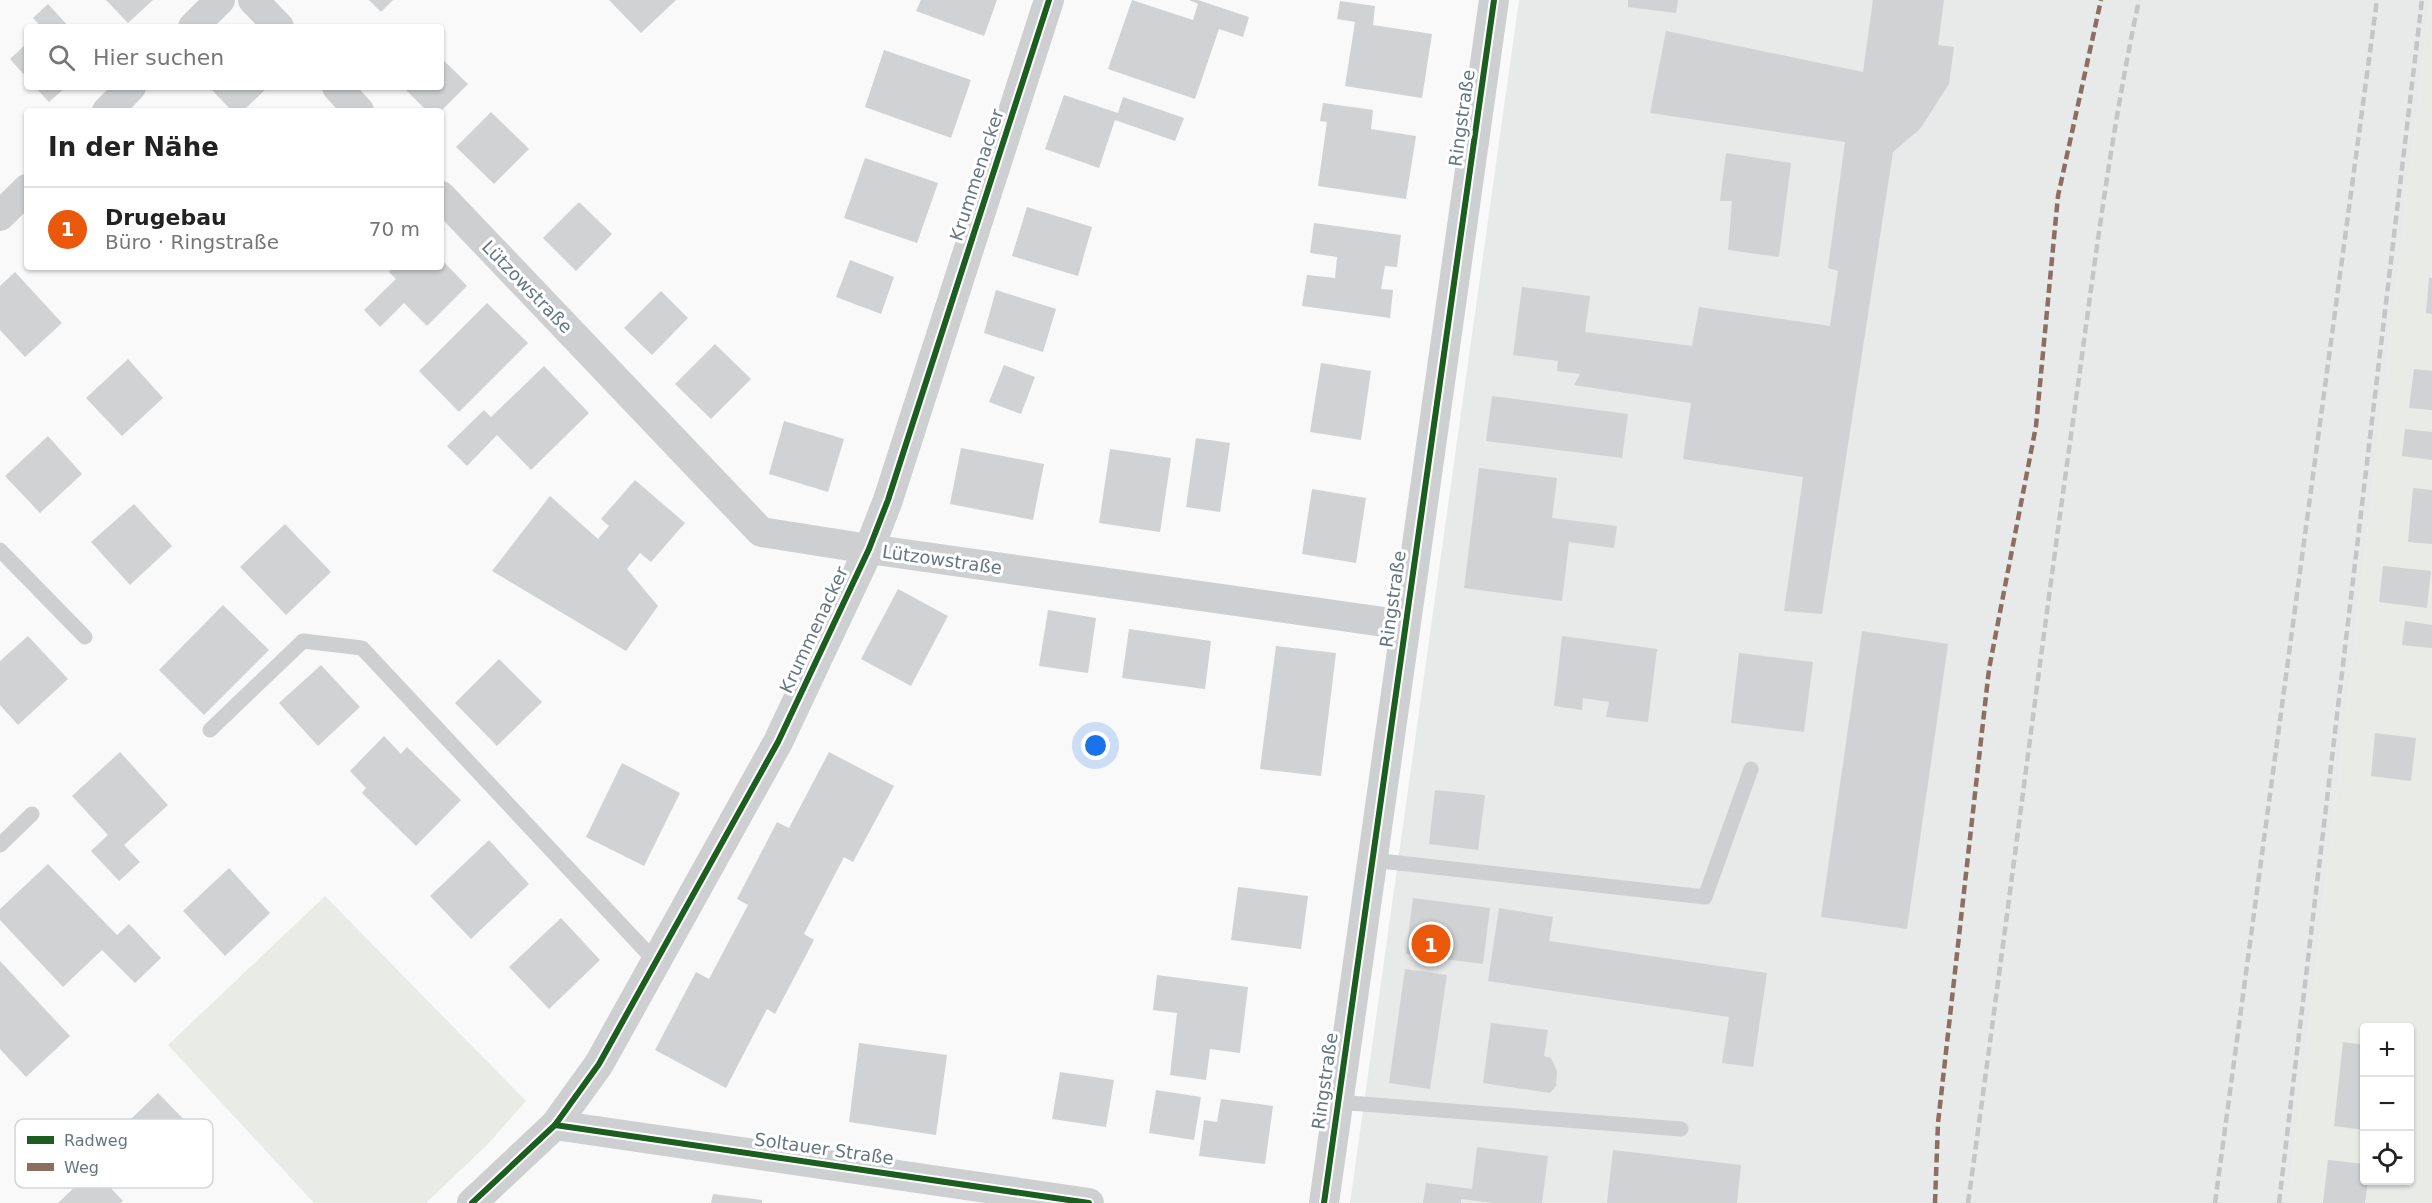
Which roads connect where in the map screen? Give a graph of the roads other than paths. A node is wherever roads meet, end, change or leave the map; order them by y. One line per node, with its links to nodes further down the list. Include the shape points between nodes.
1 (220, 0): 5 (street)
2 (254, 0): 6 (street)
3 (1049, 0): 14 (street, Krummenacker)
4 (1494, 0): 16 (street, Ringstraße)
5 (196, 24)
6 (276, 24)
7 (128, 90): 9 (street)
8 (340, 90): 10 (street)
9 (110, 108)
10 (356, 108)
11 (24, 192): 13 (street)
12 (444, 199): 14 (street, Lützowstraße, via 761,532)
13 (0, 216)
14 (869, 549): 16 (street, Lützowstraße); 23 (street, Krummenacker, via 778,742)
15 (0, 550): 17 (lane)
16 (1405, 625): 22 (street, Ringstraße)
17 (85, 637)
18 (210, 730): 23 (lane, via 303,641 362,648)
19 (1751, 769): 22 (lane, via 1705,897)
20 (32, 814): 21 (lane)
21 (0, 845)
22 (1372, 860): 24 (street, Ringstraße)
23 (656, 962): 25 (street, Krummenacker, via 599,1064)
24 (1337, 1102): 26 (lane); 29 (street, Ringstraße)
25 (555, 1125): 27 (street, Krummenacker); 28 (street, Soltauer Straße)
26 (1681, 1129)
27 (472, 1203)
28 (1089, 1203)
29 (1324, 1203)

